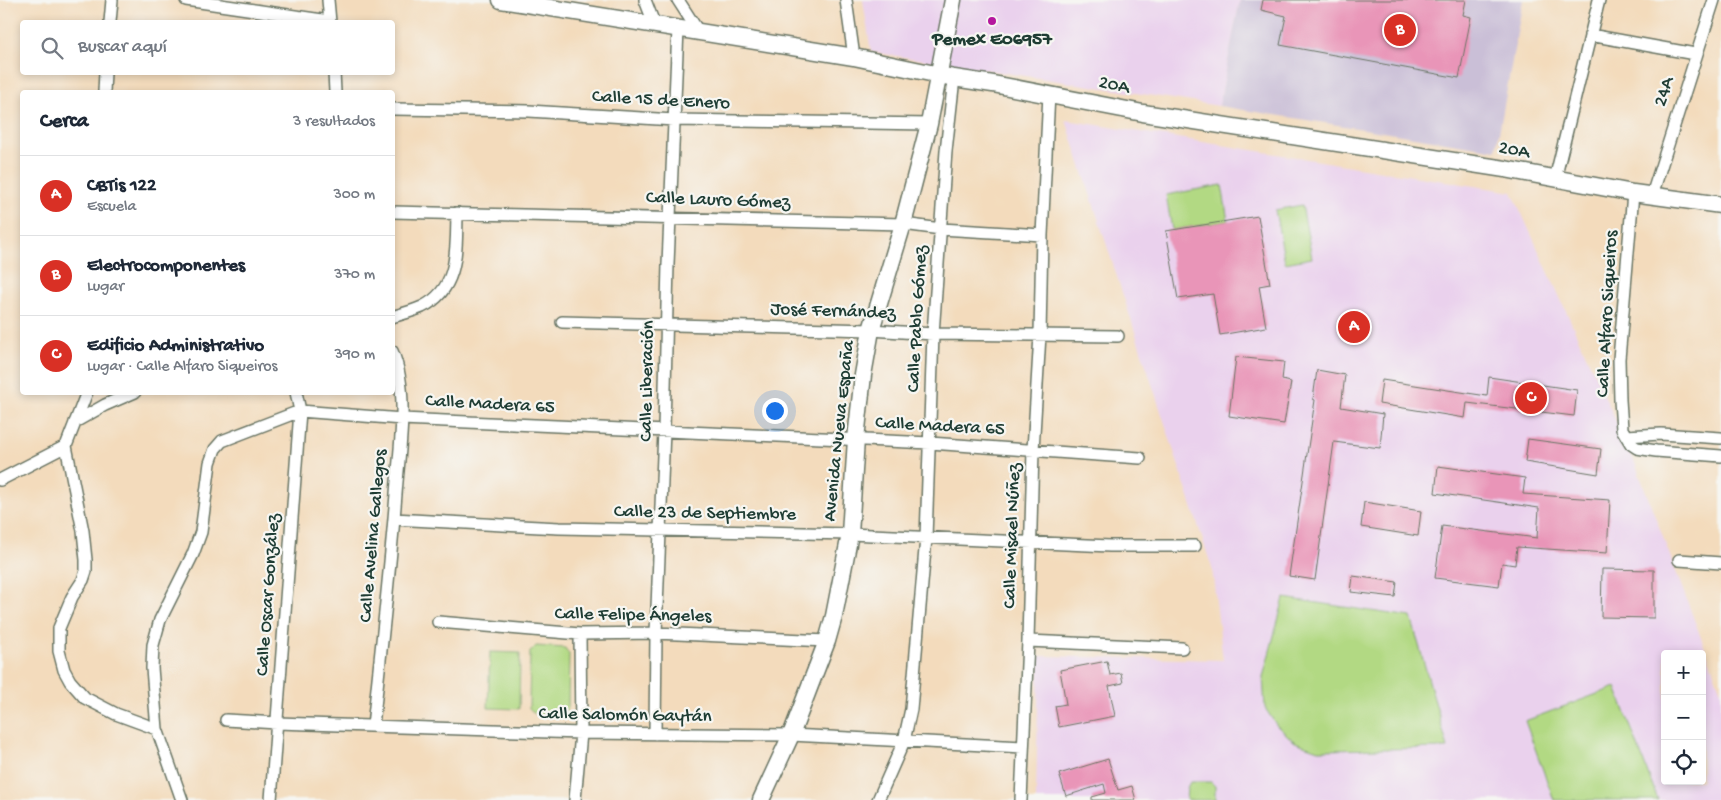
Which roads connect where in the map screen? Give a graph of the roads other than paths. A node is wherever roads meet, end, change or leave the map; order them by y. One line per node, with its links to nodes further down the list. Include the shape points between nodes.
1 (112, 0): 11 (street)
2 (186, 0): 12 (street)
3 (328, 0): 13 (street)
4 (501, 0): 14 (street, 20A)
5 (645, 0): 14 (street)
6 (678, 0): 16 (street)
7 (846, 0): 19 (street)
8 (953, 0): 22 (street, Avenida Nueva España)
9 (1600, 0): 17 (street)
10 (1714, 0): 18 (street, 24A)
11 (110, 20)
12 (317, 20)
13 (330, 20)
14 (655, 26): 15 (street, 20A)
15 (678, 29): 16 (street, 20A); 27 (street, Calle Liberación)
16 (698, 31): 19 (street, 20A)
17 (1590, 35): 18 (street); 29 (street)
18 (1695, 54): 31 (street, 24A)
19 (854, 57): 22 (street, 20A)
20 (105, 75): 23 (street)
21 (334, 75): 24 (street)
22 (947, 76): 25 (street, 20A); 28 (street, Avenida Nueva España); 37 (street, Calle Pablo Gómez)
23 (104, 90)
24 (335, 90)
25 (1049, 94): 29 (street, 20A, via 1143,113); 38 (street, Calle Misael Núñez)
26 (395, 109): 27 (street, Calle 15 de Enero, via 529,111)
27 (674, 120): 28 (street, Calle 15 de Enero); 35 (street, Calle Liberación)
28 (929, 124): 36 (street, Avenida Nueva España)
29 (1555, 179): 30 (street, 20A)
30 (1633, 193): 31 (street, 20A); 54 (street, Calle Alfaro Siqueiros, via 1619,359 1622,425)
31 (1652, 195): 32 (street, 20A)
32 (1721, 205)
33 (395, 212): 34 (street, Calle Lauro Gómez)
34 (458, 213): 35 (street, Calle Lauro Gómez); 39 (street, via 456,257 450,279 428,303)
35 (670, 218): 36 (street, Calle Lauro Gómez); 41 (street, Calle Liberación)
36 (903, 224): 37 (street, Calle Lauro Gómez); 42 (street, Avenida Nueva España)
37 (941, 229): 38 (street, Calle Lauro Gómez); 43 (street, Calle Pablo Gómez)
38 (1042, 235): 44 (street, Calle Misael Núñez)
39 (395, 316)
40 (562, 322): 41 (street, José Fernández)
41 (667, 325): 42 (street, José Fernández); 53 (street, Calle Liberación)
42 (871, 330): 43 (street, José Fernández); 56 (street, Avenida Nueva España)
43 (933, 334): 44 (street, José Fernández); 57 (street, Calle Pablo Gómez)
44 (1040, 335): 45 (street, José Fernández); 59 (street, Calle Misael Núñez)
45 (1118, 336)
46 (395, 358): 51 (street, Calle Avelina Gallegos, via 400,379)
47 (86, 395): 52 (street)
48 (128, 395): 52 (street)
49 (297, 395): 50 (street, Calle Oscar González)
50 (300, 411): 51 (street, Calle Madera 65); 78 (street, Calle Oscar González); 80 (street, Calle Madera 65, via 222,441 215,449 200,532 193,554 160,620 153,645)
51 (402, 419): 53 (street, Calle Madera 65); 63 (street, Calle Avelina Gallegos)
52 (75, 422): 58 (street)
53 (664, 430): 56 (street, Calle Madera 65); 64 (street, Calle Liberación)
54 (1626, 436): 55 (street, via 1661,434); 60 (street, via 1631,444 1647,450)
55 (1721, 438)
56 (856, 439): 57 (street, Calle Madera 65); 65 (street, Avenida Nueva España)
57 (930, 442): 59 (street, Calle Madera 65); 66 (street, Calle Pablo Gómez)
58 (66, 446): 62 (street); 80 (street, via 86,571 60,628 64,670 85,698)
59 (1034, 450): 61 (street, Calle Madera 65); 67 (street, Calle Misael Núñez)
60 (1721, 456)
61 (1140, 458)
62 (0, 480)
63 (394, 519): 64 (street, Calle 23 de Septiembre); 79 (street, Calle Avelina Gallegos)
64 (660, 531): 65 (street, Calle 23 de Septiembre); 72 (street, Calle Liberación)
65 (850, 534): 66 (street, Calle 23 de Septiembre); 74 (street, Avenida Nueva España)
66 (926, 538): 67 (street, Calle 23 de Septiembre); 84 (street, Calle Pablo Gómez, via 912,709)
67 (1030, 542): 68 (street, Calle 23 de Septiembre); 75 (street, Calle Misael Núñez)
68 (1195, 546)
69 (1679, 560): 70 (street)
70 (1721, 563)
71 (438, 622): 73 (street, Calle Felipe Ángeles)
72 (656, 633): 73 (street, Calle Felipe Ángeles); 74 (street, Calle Felipe Ángeles); 82 (street, Calle Liberación)
73 (580, 634): 81 (street)
74 (828, 640): 83 (street, Avenida Nueva España)
75 (1028, 641): 76 (street); 85 (street, Calle Misael Núñez)
76 (1182, 648)
77 (226, 720): 78 (street, Calle Salomón Gaytán)
78 (277, 723): 79 (street, Calle Salomón Gaytán); 87 (street, Calle Oscar González)
79 (373, 726): 81 (street, Calle Salomón Gaytán)
80 (156, 729): 86 (street, Calle Madera 65)
81 (581, 733): 82 (street, Calle Salomón Gaytán); 88 (street)
82 (655, 734): 83 (street, Calle Salomón Gaytán)
83 (790, 735): 84 (street, Calle Salomón Gaytán); 89 (street, Avenida Nueva España)
84 (904, 741): 85 (street, Calle Salomón Gaytán); 90 (street, Calle Pablo Gómez)
85 (1023, 747): 91 (street, Calle Misael Núñez)
86 (182, 800)
87 (271, 800)
88 (575, 800)
89 (761, 800)
90 (878, 800)
91 (1021, 800)

